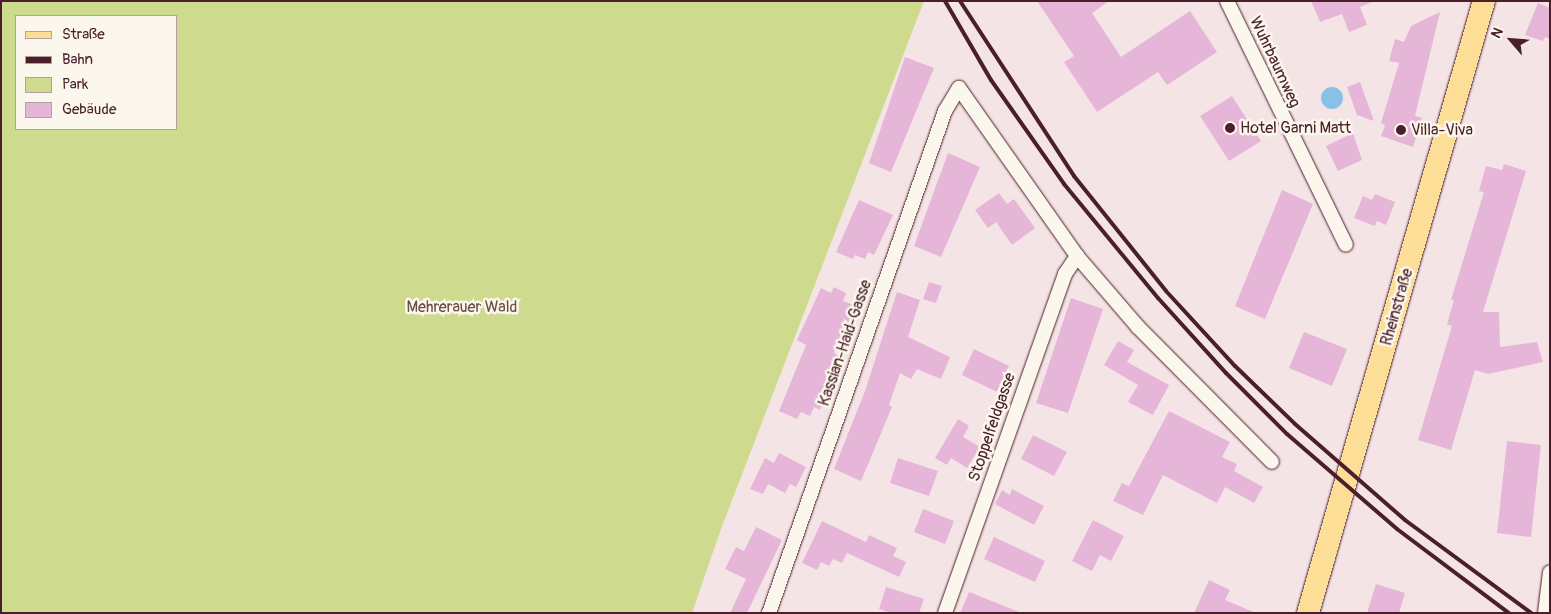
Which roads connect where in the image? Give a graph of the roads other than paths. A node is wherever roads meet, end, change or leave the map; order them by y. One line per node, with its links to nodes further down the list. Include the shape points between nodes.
1 (1227, 1): 3 (street, Wuhrbaumweg)
2 (1484, 1): 10 (main road, Rheinstraße)
3 (1346, 245)
4 (1077, 256): 5 (street, via 1138,327); 8 (street, Kassian-Haid-Gasse, via 959,88 945,111); 9 (street, Stoppelfeldgasse, via 1065,274)
5 (1272, 462)
6 (1550, 572): 7 (street)
7 (1546, 607)
8 (769, 613)
9 (945, 613)
10 (1308, 613)

